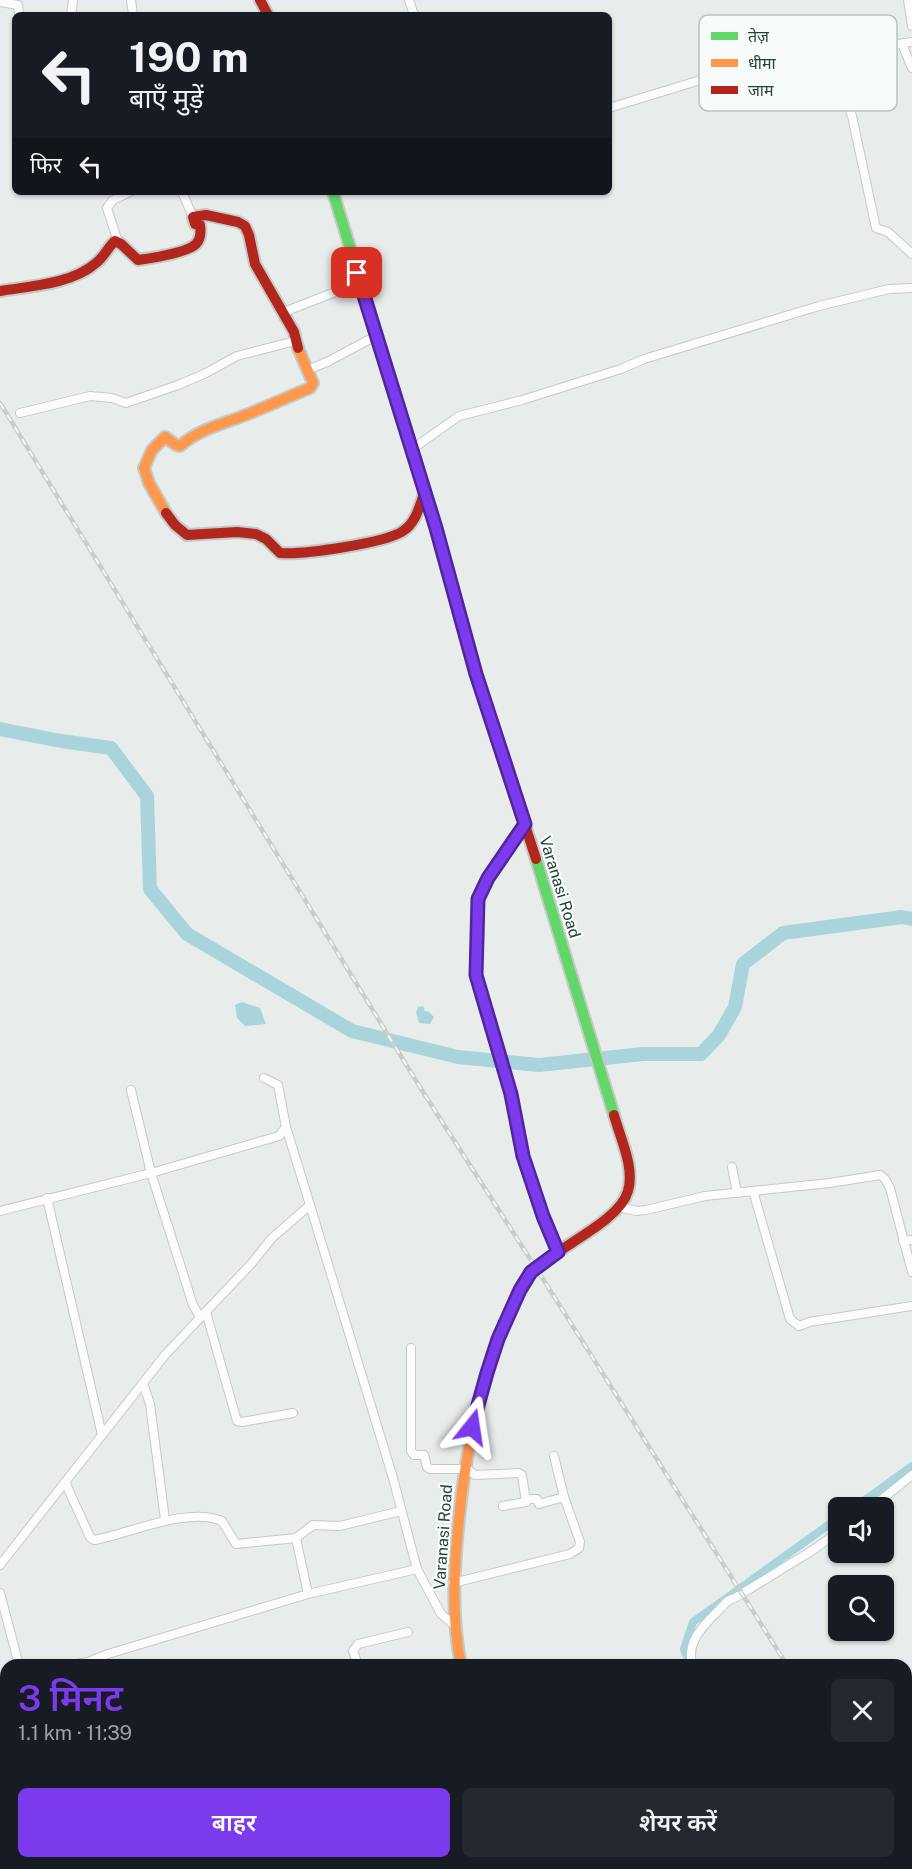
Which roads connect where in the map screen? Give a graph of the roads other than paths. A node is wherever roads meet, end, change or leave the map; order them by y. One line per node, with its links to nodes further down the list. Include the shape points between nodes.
1 (908, 0): 4 (street)
2 (0, 2): 3 (street, via 18,4)
3 (19, 12)
4 (912, 26)
5 (912, 42): 6 (street)
6 (902, 44): 7 (street); 8 (street)
7 (897, 45)
8 (912, 68)
9 (699, 80): 10 (street)
10 (612, 107)
11 (850, 111): 17 (street, via 876,228 888,232)
12 (124, 195): 16 (street, via 107,208)
13 (183, 195): 15 (street)
14 (334, 195): 18 (main road, Varanasi Road)
15 (193, 217): 16 (main road, via 201,234 186,251 138,260); 21 (main road, via 206,215 244,226 255,264)
16 (118, 242): 20 (main road, via 109,246 99,262 74,276)
17 (912, 254)
18 (357, 273): 21 (street, via 343,289); 22 (main road, Varanasi Road)
19 (912, 288): 26 (street, via 889,289 811,308 522,400 464,414)
20 (0, 291)
21 (284, 312): 23 (main road)
22 (376, 336): 24 (street); 26 (main road, Varanasi Road)
23 (295, 341): 24 (main road); 25 (street, via 237,356 204,374 126,403 90,396)
24 (308, 370): 27 (main road, via 313,383 310,388 215,424 180,446 165,437 155,445 144,472 177,530 187,535 252,533 265,537 282,554 321,550 402,532 412,523)
25 (20, 413)
26 (411, 450): 27 (main road, Varanasi Road)
27 (425, 492): 28 (main road, Varanasi Road, via 476,674)
28 (525, 824): 38 (main road, Varanasi Road, via 630,1171 628,1192); 42 (street, via 478,899 476,975 511,1094 523,1156)
29 (264, 1078): 31 (street, via 278,1085)
30 (131, 1090): 33 (street)
31 (286, 1127): 33 (street, via 279,1136); 37 (street)
32 (732, 1167): 35 (street)
33 (151, 1173): 36 (street); 45 (street, via 193,1305)
34 (753, 1191): 35 (street); 41 (street, via 880,1175 890,1188); 44 (street, via 790,1319 799,1326)
35 (737, 1193): 38 (street, via 646,1210)
36 (47, 1198): 39 (street); 49 (street)
37 (310, 1205): 45 (street, via 272,1238); 58 (street)
38 (619, 1207): 42 (main road, Varanasi Road)
39 (0, 1211)
40 (912, 1239): 41 (street)
41 (903, 1241): 43 (street)
42 (558, 1252): 51 (main road, Varanasi Road, via 531,1272 498,1339)
43 (912, 1272)
44 (912, 1306)
45 (203, 1315): 47 (street); 48 (street, via 237,1421)
46 (411, 1348): 51 (street, via 411,1451 424,1455 430,1468)
47 (143, 1383): 49 (street); 59 (street, via 150,1404)
48 (293, 1413)
49 (102, 1435): 53 (street)
50 (554, 1456): 54 (street)
51 (464, 1467): 56 (street, via 475,1475 519,1473); 64 (main road, Varanasi Road)
52 (912, 1475): 55 (street)
53 (65, 1482): 59 (street, via 94,1540); 62 (street)
54 (564, 1497): 56 (street, via 539,1504 537,1499); 64 (street, via 580,1542 575,1552)
55 (885, 1497)
56 (526, 1502): 57 (street)
57 (503, 1506)
58 (402, 1511): 60 (street, via 340,1526 313,1525); 63 (street)
59 (165, 1520): 60 (street, via 217,1519 224,1523 236,1545)
60 (296, 1538): 66 (street)
61 (828, 1539): 73 (street, via 726,1601 699,1631)
62 (0, 1565)
63 (417, 1569): 66 (street); 67 (street, via 441,1614)
64 (453, 1583): 67 (main road, Varanasi Road)
65 (0, 1593): 69 (street)
66 (308, 1593): 70 (street)
67 (454, 1625): 72 (main road, Varanasi Road)
68 (408, 1632): 71 (street, via 358,1644 353,1651)
69 (17, 1659)
70 (96, 1659)
71 (356, 1659)
72 (460, 1659)
73 (691, 1659)

